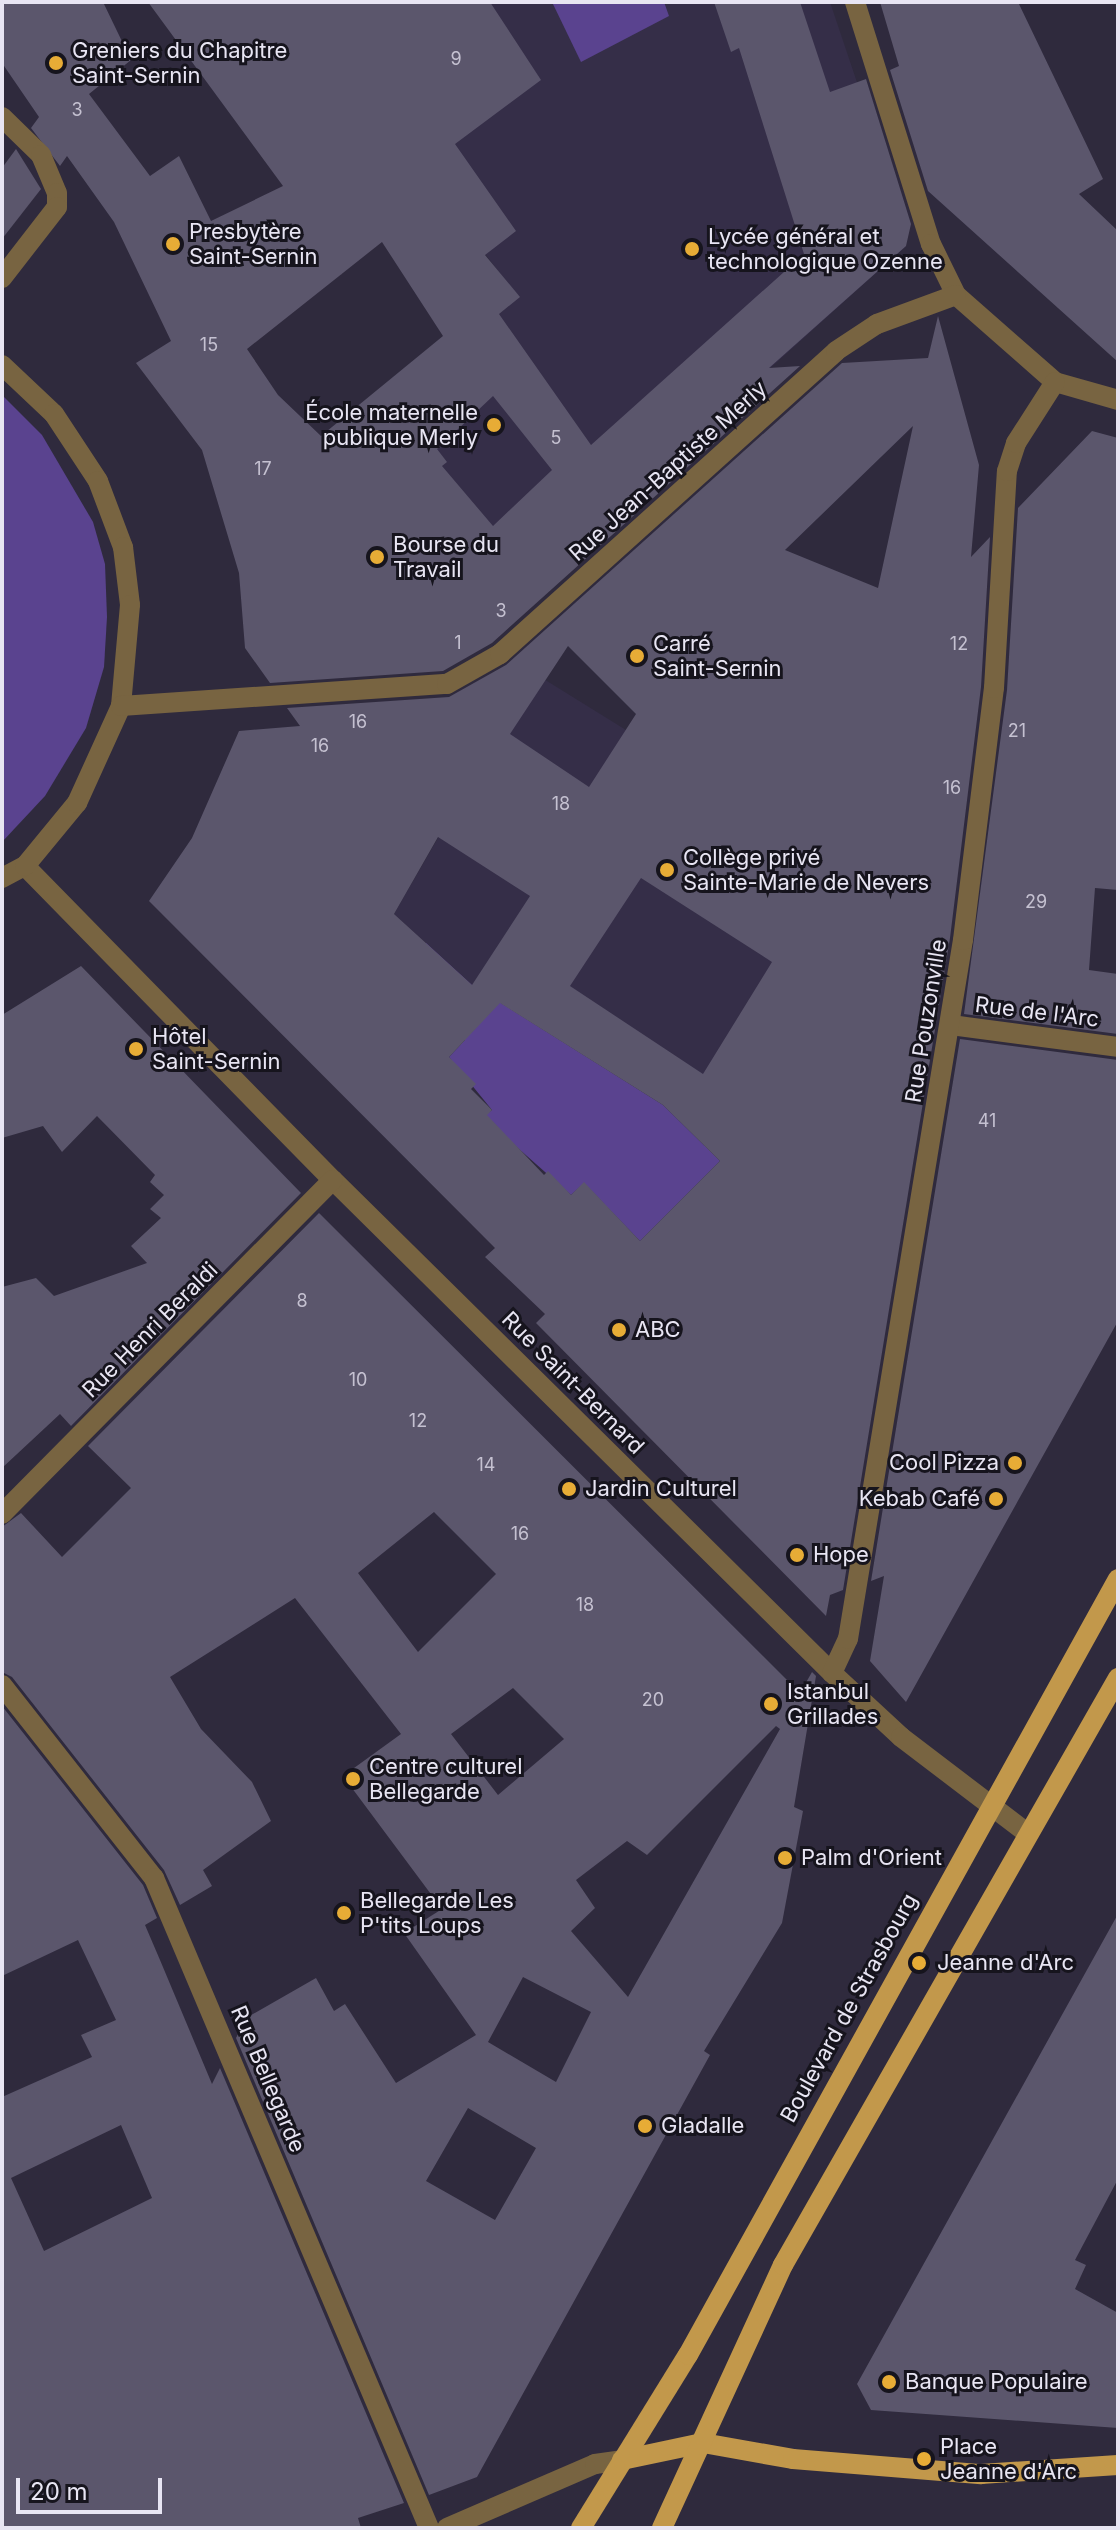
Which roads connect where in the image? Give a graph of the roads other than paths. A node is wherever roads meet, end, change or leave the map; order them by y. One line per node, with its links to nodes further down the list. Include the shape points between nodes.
1 (855, 2): 4 (street, via 931,244)
2 (2, 117): 3 (street, via 41,155 57,193 57,207)
3 (2, 278)
4 (956, 295): 6 (street); 8 (street, Rue Jean-Baptiste Merly, via 877,324 836,351 500,654 447,684)
5 (2, 365): 8 (street, via 54,414 89,467 123,547 130,605)
6 (1055, 382): 7 (street); 11 (street, Rue Pouzonville, via 1016,443 1007,471 994,688)
7 (1118, 400)
8 (121, 706): 9 (street, via 77,803)
9 (25, 866): 10 (street); 13 (street, Rue Saint-Bernard)
10 (2, 878)
11 (951, 1025): 12 (street, Rue de l'Arc); 16 (street, Rue Pouzonville, via 848,1639)
12 (1118, 1047)
13 (333, 1180): 14 (street, Rue Henri Beraldi); 16 (street, Rue Saint-Bernard)
14 (2, 1514)
15 (1118, 1579): 19 (main road, Boulevard de Strasbourg)
16 (832, 1673): 19 (street, Rue Saint-Bernard)
17 (1118, 1678): 20 (main road)
18 (2, 1685): 24 (street, Rue Bellegarde, via 154,1878)
19 (988, 1808): 20 (street, Rue Saint-Bernard); 22 (main road, Boulevard de Strasbourg, via 688,2355)
20 (1027, 1833): 21 (main road, via 783,2265)
21 (703, 2443): 22 (main road); 23 (main road, via 793,2459 981,2474); 27 (main road)
22 (622, 2460): 25 (street, via 595,2464); 26 (main road, Boulevard de Strasbourg)
23 (1118, 2465)
24 (429, 2528)
25 (447, 2528)
26 (581, 2528)
27 (662, 2528)

